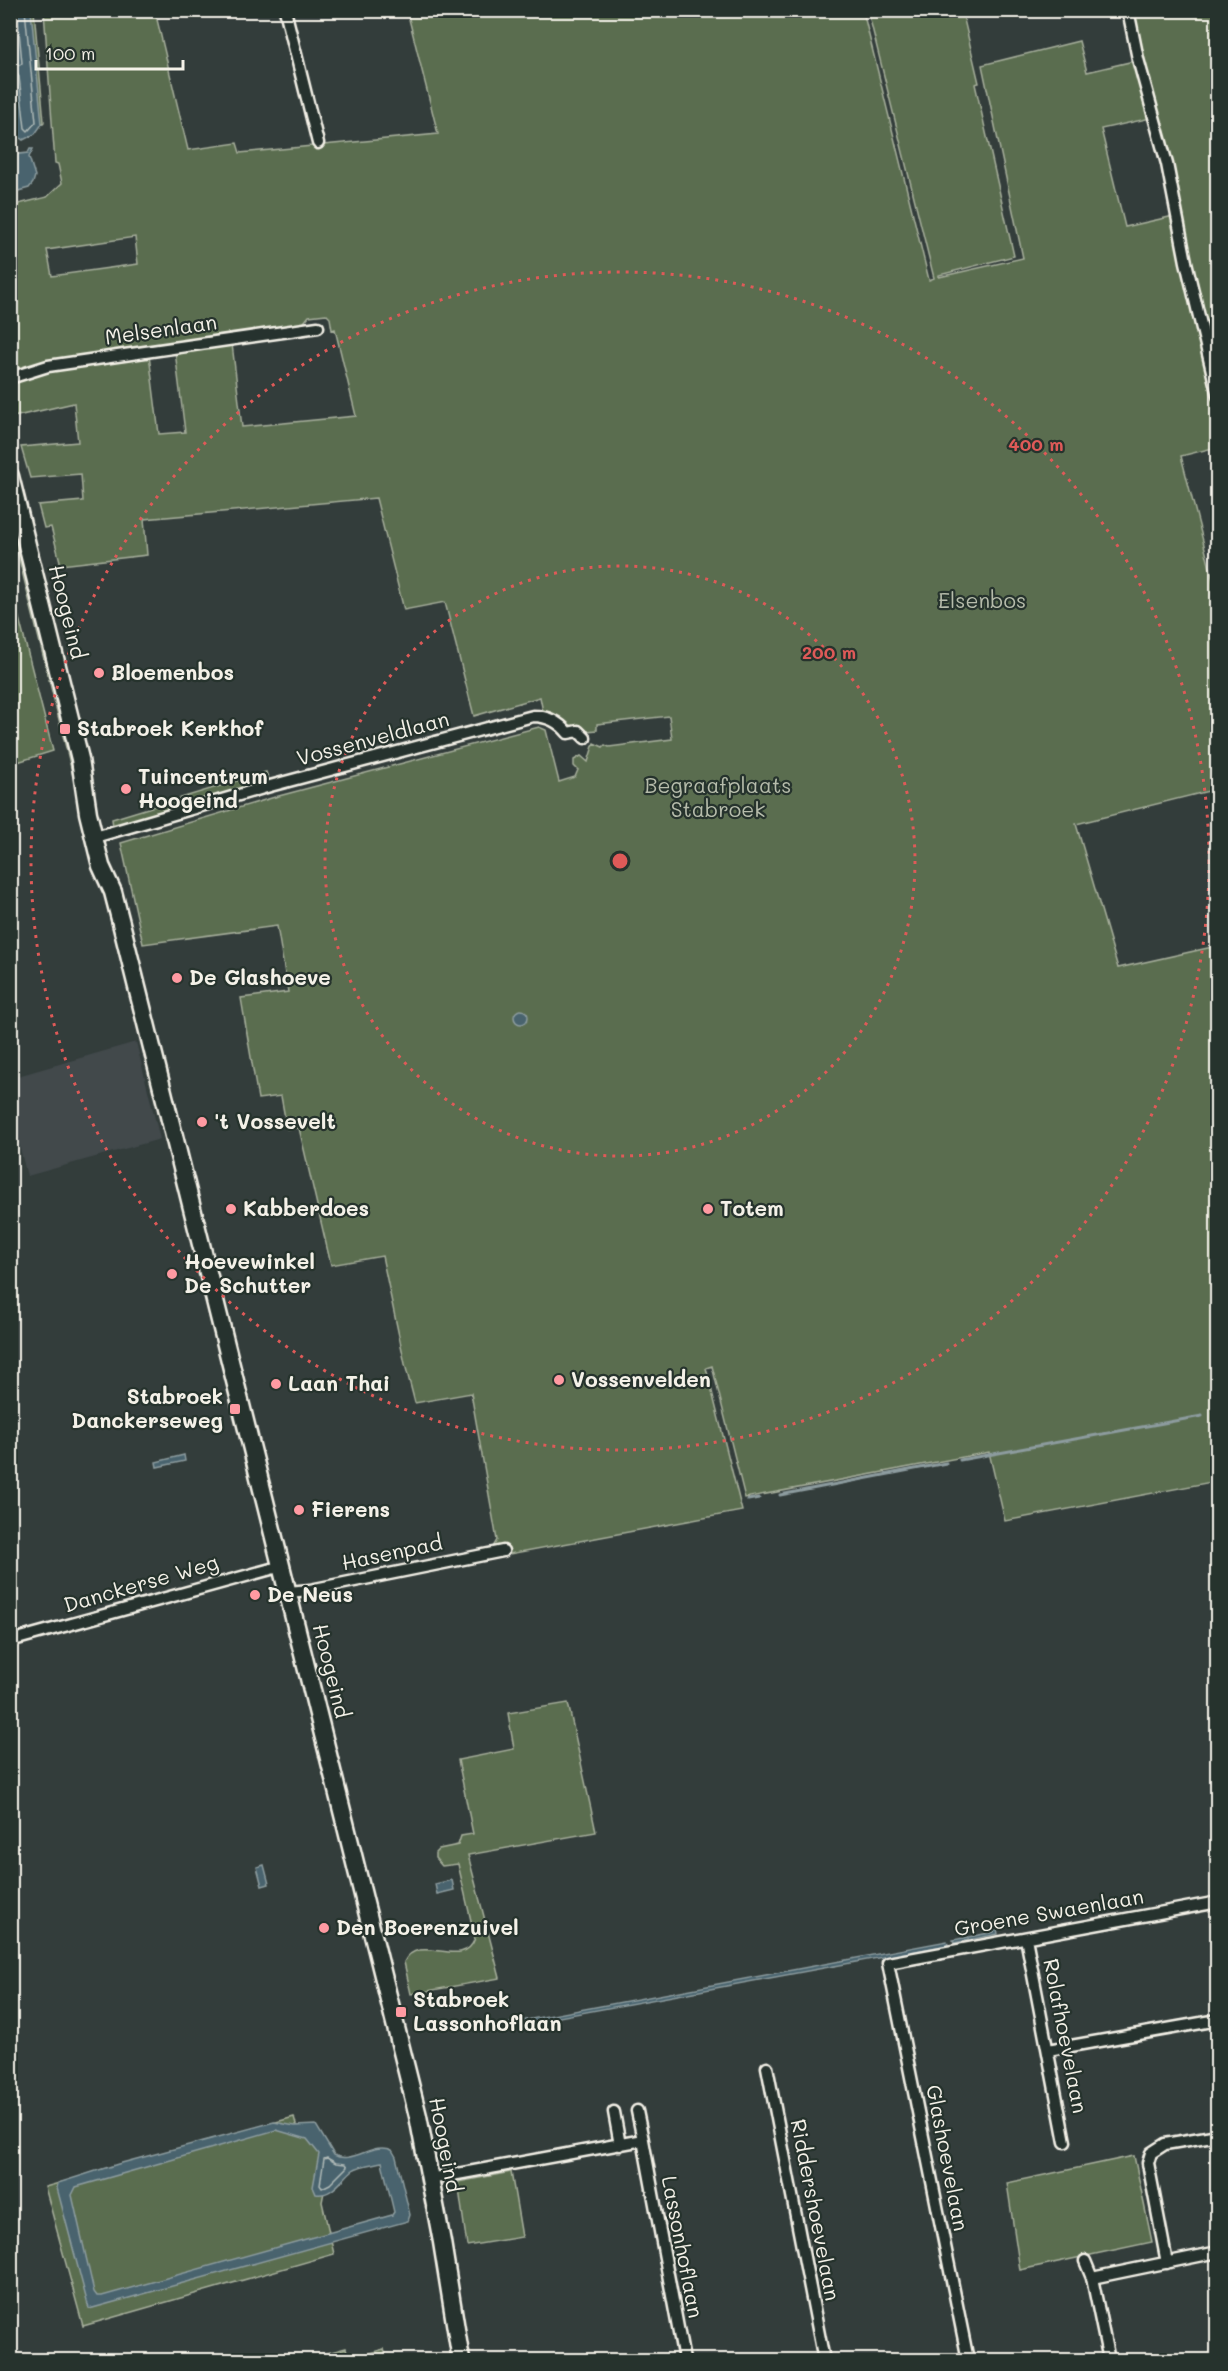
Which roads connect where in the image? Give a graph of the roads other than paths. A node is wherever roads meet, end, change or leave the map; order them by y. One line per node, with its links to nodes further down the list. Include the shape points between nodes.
1 (285, 10): 3 (street)
2 (1128, 10): 6 (street, via 1167,164)
3 (318, 143)
4 (318, 327): 5 (street, Melsenlaan, via 48,366)
5 (10, 378)
6 (1218, 396)
7 (10, 476): 9 (main road, Hoogeind, via 81,759 83,788)
8 (585, 738): 9 (street, Vossenveldlaan, via 578,731 568,734 561,724 533,716)
9 (100, 836): 11 (main road, Hoogeind, via 101,866 113,892)
10 (503, 1551): 12 (street, Hasenpad)
11 (282, 1566): 12 (main road, Hoogeind); 13 (street, Danckerse Weg)
12 (288, 1592): 26 (main road, Hoogeind, via 418,2116)
13 (10, 1641)
14 (1218, 1902): 15 (street, Groene Swaenlaan)
15 (1026, 1938): 16 (street, Groene Swaenlaan); 18 (street, Rolafhoevelaan)
16 (888, 1963): 34 (street, Glashoevelaan)
17 (1218, 2020): 18 (street)
18 (1048, 2050): 24 (street, Rolafhoevelaan)
19 (767, 2067): 33 (street, Riddershoevelaan)
20 (637, 2111): 23 (street, Lassonhoflaan)
21 (614, 2112): 25 (street)
22 (1218, 2135): 29 (street, via 1165,2144 1151,2153 1148,2163)
23 (643, 2140): 25 (street); 32 (street, Lassonhoflaan)
24 (1065, 2142)
25 (620, 2145): 26 (street)
26 (430, 2179): 31 (main road, Hoogeind)
27 (1218, 2252): 29 (street)
28 (1084, 2261): 30 (street)
29 (1167, 2263): 30 (street)
30 (1092, 2278): 35 (street)
31 (461, 2361)
32 (684, 2361)
33 (824, 2361)
34 (969, 2361)
35 (1109, 2361)

